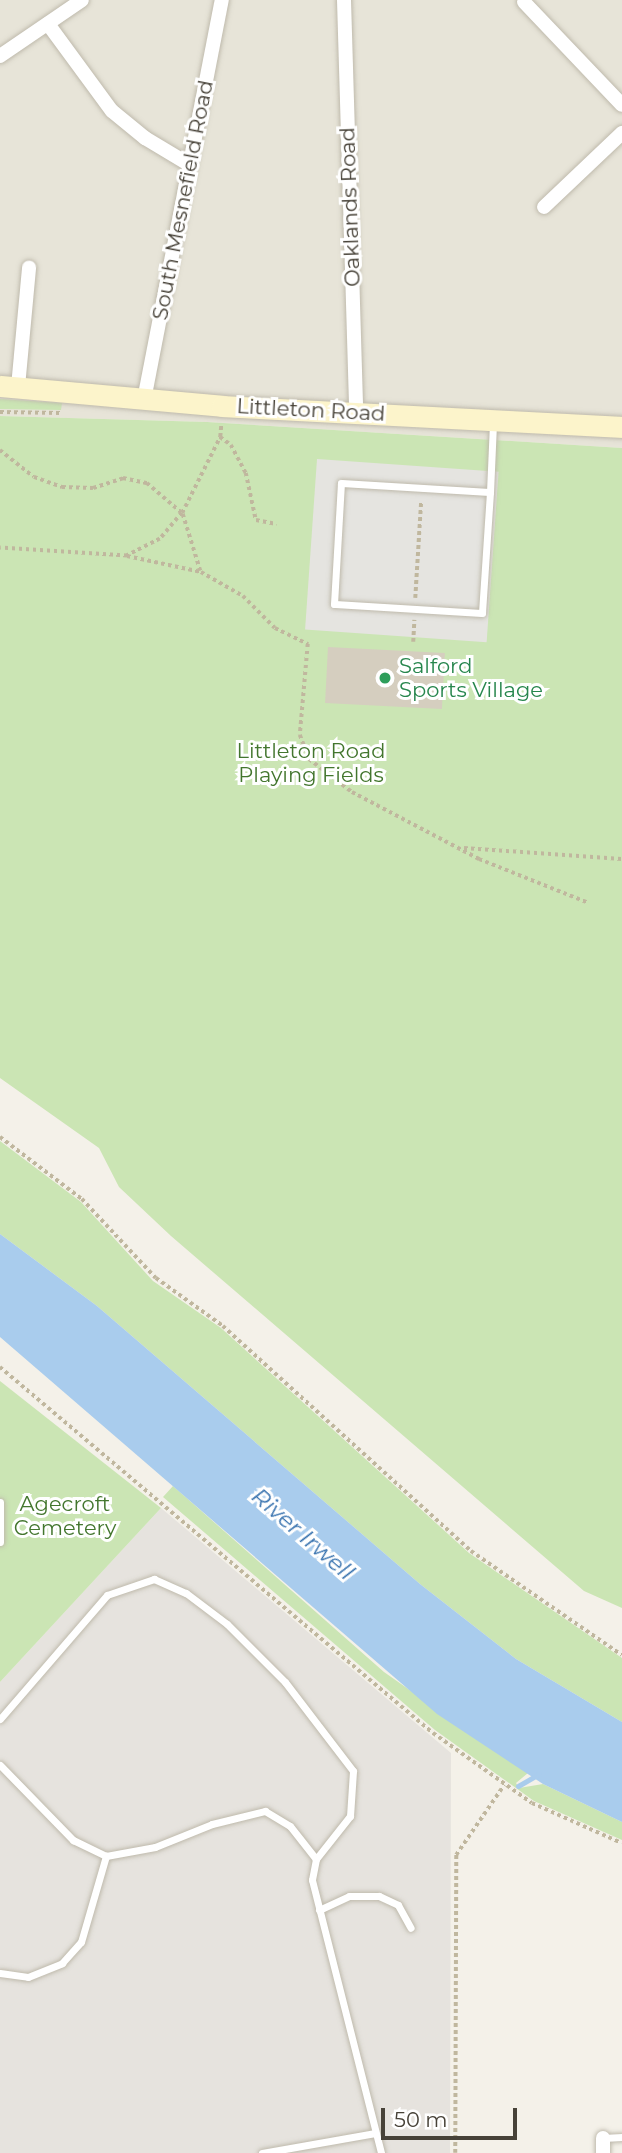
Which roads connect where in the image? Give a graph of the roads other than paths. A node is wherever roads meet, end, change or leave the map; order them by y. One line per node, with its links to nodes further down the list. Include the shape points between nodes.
1 (82, 0): 5 (street)
2 (222, 0): 9 (street, South Mesnefield Road)
3 (344, 0): 14 (street, Oaklands Road)
4 (524, 2): 7 (street)
5 (48, 24): 6 (street); 9 (street, via 112,111)
6 (0, 56)
7 (622, 105)
8 (622, 133): 10 (street)
9 (190, 165): 13 (street, South Mesnefield Road)
10 (544, 207)
11 (29, 268): 12 (street)
12 (9, 387): 13 (street, Littleton Road)
13 (144, 400): 14 (street, Littleton Road)
14 (356, 413): 15 (street, Littleton Road)
15 (493, 419): 16 (street, Littleton Road); 17 (lane)
16 (622, 427)
17 (490, 492): 17 (lane, via 341,483 334,604 482,613)
18 (0, 1502): 19 (lane)
19 (0, 1542)
20 (0, 1720): 23 (lane, via 107,1595 154,1579 186,1593 227,1624 285,1682 353,1771 350,1816)
21 (0, 1765): 22 (lane, via 73,1840)
22 (106, 1856): 23 (lane, via 155,1847 212,1824 265,1811 290,1826); 26 (lane, via 80,1942 62,1963 28,1977)
23 (316, 1859): 24 (lane, via 312,1880)
24 (319, 1910): 25 (lane, via 349,1896 379,1896 398,1905); 27 (lane)
25 (411, 1927)
26 (0, 1973)
27 (374, 2133): 30 (lane); 31 (lane)
28 (603, 2137): 29 (lane); 32 (street)
29 (622, 2137)
30 (262, 2153)
31 (381, 2153)
32 (603, 2153)

